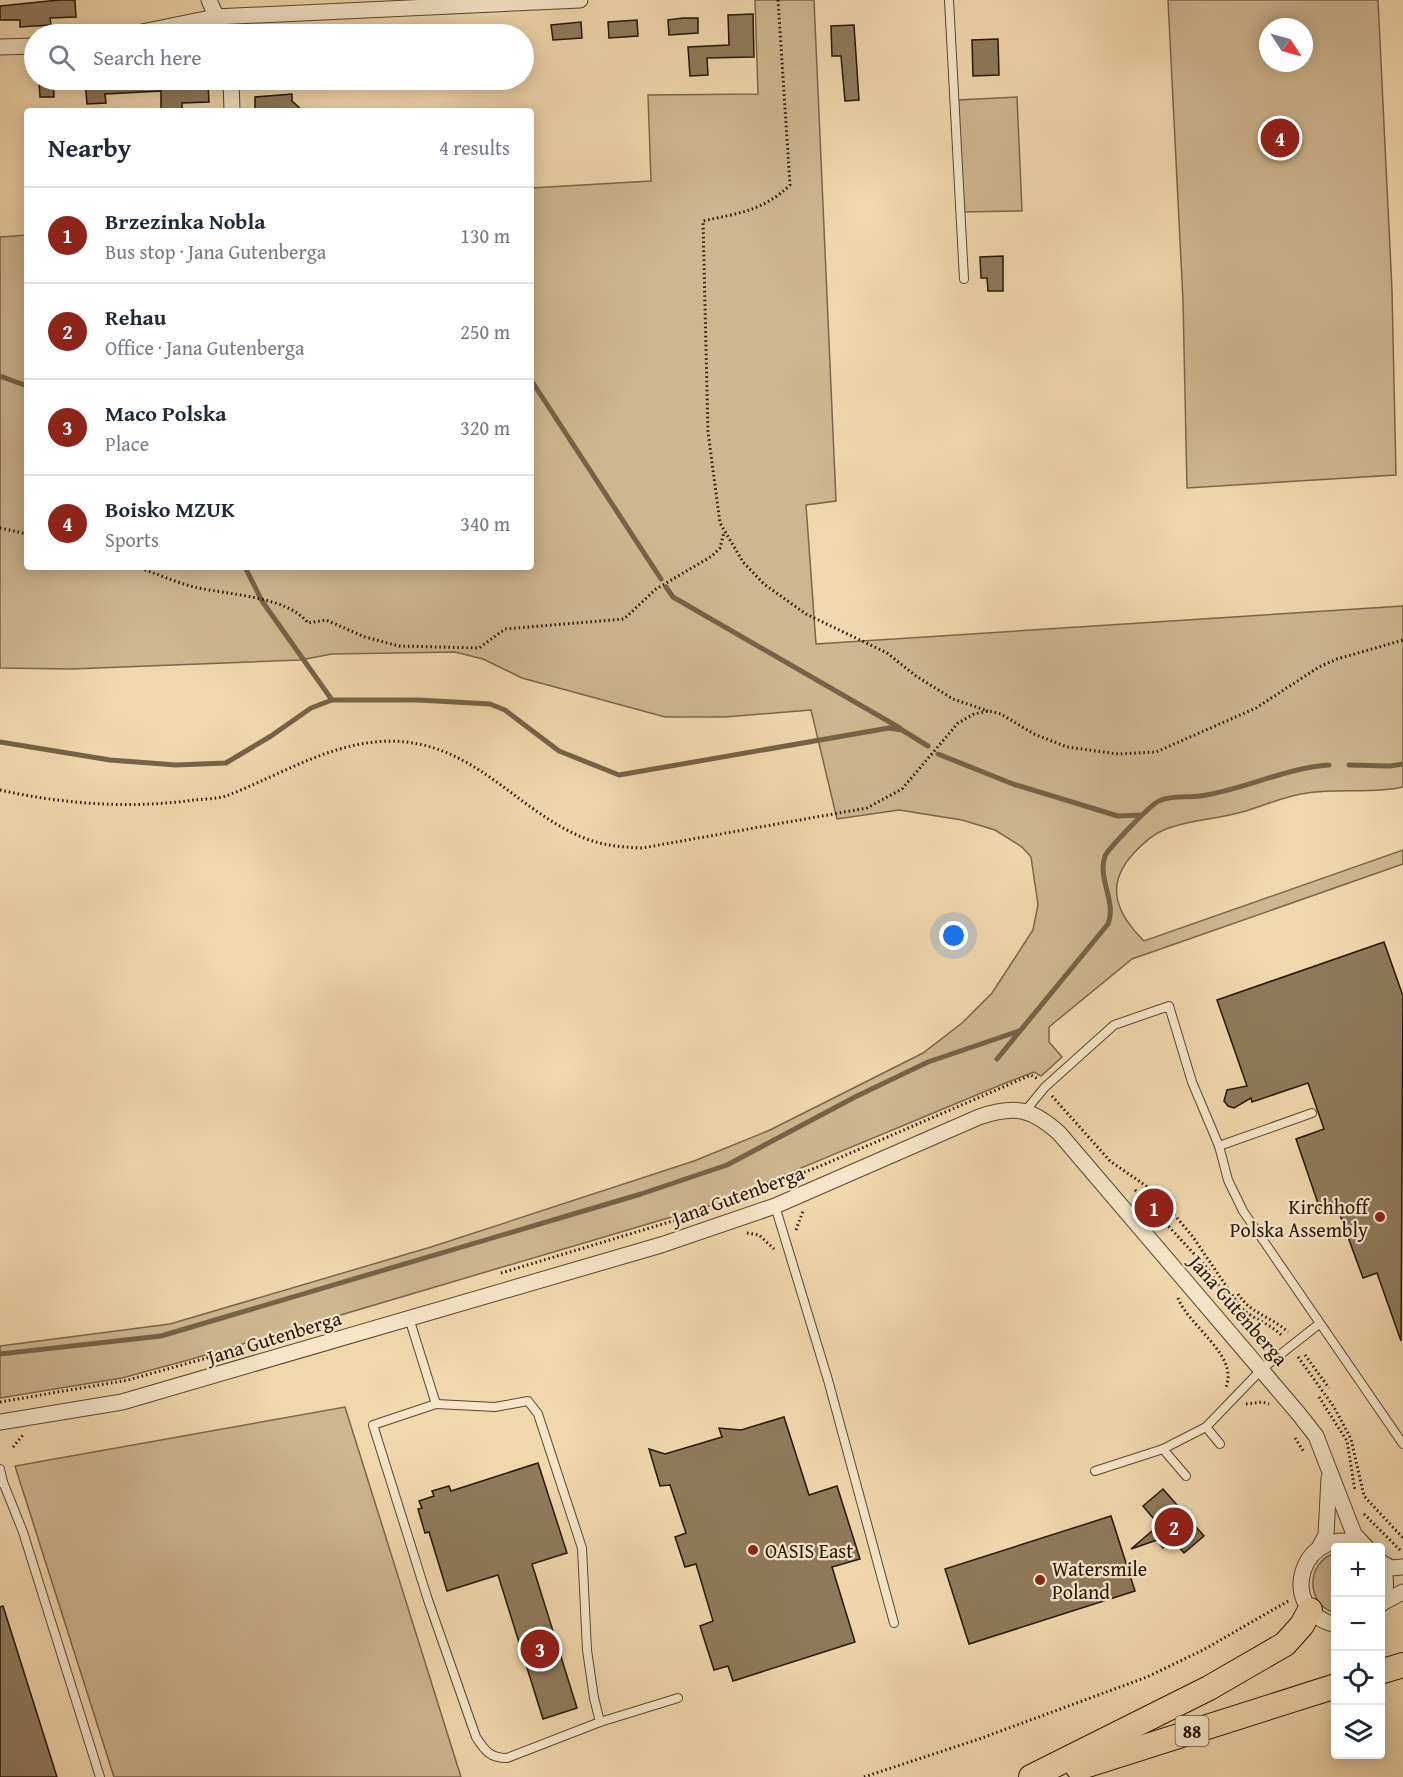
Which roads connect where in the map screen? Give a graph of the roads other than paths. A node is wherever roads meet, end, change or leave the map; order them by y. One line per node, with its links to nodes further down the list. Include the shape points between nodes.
1 (209, 0): 4 (street)
2 (580, 0): 4 (street)
3 (949, 0): 11 (lane)
4 (215, 17): 5 (street); 6 (street)
5 (181, 24)
6 (219, 24)
7 (24, 46): 8 (street)
8 (0, 47)
9 (231, 90): 10 (street)
10 (232, 108)
11 (964, 279)
12 (1026, 1110): 14 (lane, via 1045,1087 1114,1025 1169,1006 1192,1082); 15 (street, Jana Gutenberga, via 979,1117); 18 (street, Jana Gutenberga, via 1059,1133)
13 (1312, 1113): 14 (lane)
14 (1219, 1146): 17 (lane, via 1228,1180 1243,1211)
15 (775, 1206): 16 (street, Jana Gutenberga, via 661,1245); 40 (lane, via 828,1380)
16 (410, 1318): 19 (lane); 20 (street, Jana Gutenberga, via 122,1402)
17 (1319, 1324): 18 (lane); 23 (lane)
18 (1262, 1369): 21 (lane); 25 (street, Jana Gutenberga, via 1316,1436)
19 (436, 1404): 46 (lane, via 495,1407 528,1401 538,1414 582,1548 587,1650); 46 (lane, via 374,1425 428,1600 476,1737 494,1758 507,1758)
20 (0, 1422)
21 (1206, 1427): 22 (lane); 24 (lane)
22 (1220, 1444)
23 (1403, 1444)
24 (1163, 1449): 27 (lane); 28 (lane)
25 (1329, 1468): 32 (street, Jana Gutenberga, via 1354,1534); 34 (street, Jana Gutenberga, via 1326,1535)
26 (0, 1469): 29 (lane)
27 (1095, 1471)
28 (1186, 1476)
29 (2, 1482): 47 (lane, via 23,1532)
30 (1333, 1543): 31 (street)
31 (1353, 1543)
32 (1363, 1543)
33 (1331, 1544): 34 (street)
34 (1319, 1548): 38 (street, Jana Gutenberga, via 1303,1568)
35 (1385, 1564): 36 (street)
36 (1403, 1567)
37 (1403, 1592): 39 (street)
38 (1306, 1602): 41 (street, via 1320,1620); 48 (main road, via 1302,1625 1285,1644 1199,1693)
39 (1385, 1602)
40 (894, 1623)
41 (1331, 1624)
42 (1403, 1665): 43 (main road)
43 (1385, 1670)
44 (1331, 1687): 49 (main road, 88)
45 (678, 1698): 46 (lane)
46 (600, 1722)
47 (100, 1777)
48 (1031, 1777)
49 (1048, 1777)

